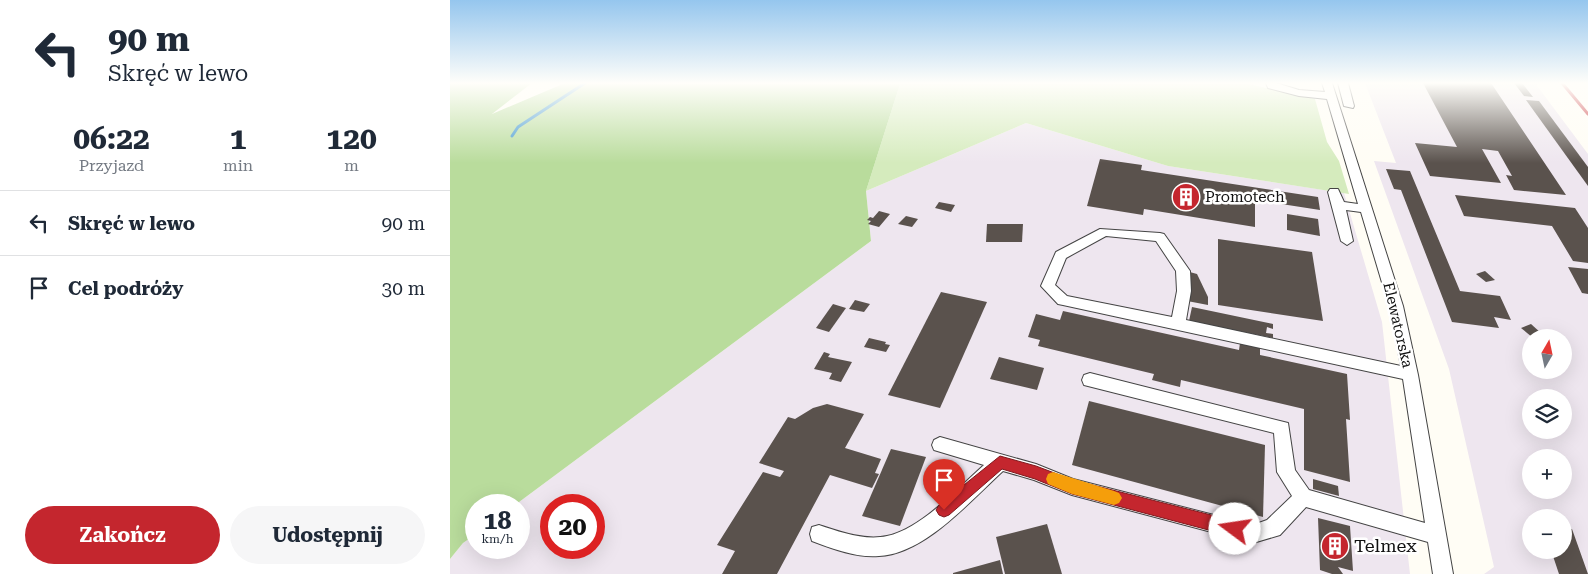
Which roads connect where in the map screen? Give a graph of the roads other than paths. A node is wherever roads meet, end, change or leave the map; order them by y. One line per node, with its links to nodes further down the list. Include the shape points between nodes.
1 (1335, 110): 4 (street, Elewatorska)
2 (1334, 192): 3 (street)
3 (1339, 206): 4 (street); 5 (street)
4 (1366, 208): 7 (street, Elewatorska, via 1396,306)
5 (1347, 241)
6 (1178, 326): 6 (street, via 1184,291 1183,271 1160,237 1104,232 1061,254 1048,286 1063,300); 7 (street)
7 (1410, 375): 13 (street, Elewatorska)
8 (1090, 380): 11 (street, via 1282,428 1286,472)
9 (940, 445): 10 (street)
10 (1000, 462): 11 (street, via 1072,487 1253,534 1273,528); 12 (street, via 916,534 887,546 864,546)
11 (1303, 497): 13 (street)
12 (819, 534)
13 (1436, 535): 14 (street, Elewatorska)
14 (1443, 574)

